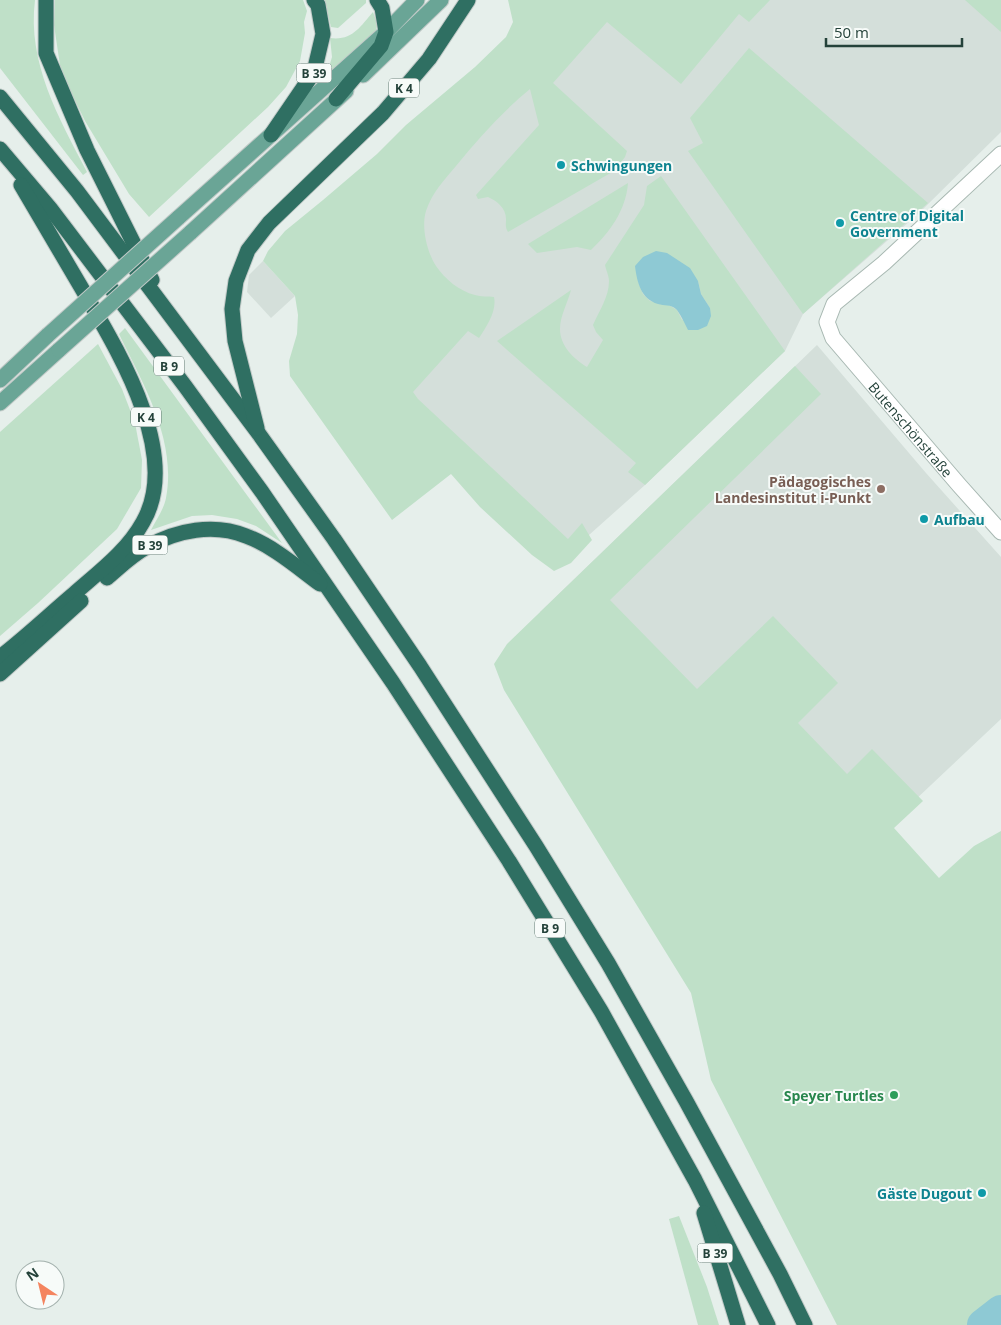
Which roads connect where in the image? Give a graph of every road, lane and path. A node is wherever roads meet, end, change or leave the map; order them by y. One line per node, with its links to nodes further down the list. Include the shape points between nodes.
1 (46, 0): 13 (highway, via 46,53 87,150)
2 (314, 0): 10 (highway, B 39, via 318,5 323,34 314,72)
3 (377, 0): 7 (highway, via 382,8)
4 (417, 0): 7 (main road)
5 (441, 0): 9 (main road, K 4)
6 (468, 0): 16 (highway, K 4, via 429,59 383,113 269,223 248,250 236,281 232,309 235,341)
7 (386, 32): 9 (highway, via 381,46); 10 (main road)
8 (0, 97): 13 (highway, B 9, via 77,191)
9 (336, 100): 15 (main road, B 39, bridge)
10 (271, 135): 14 (main road, B 39, bridge)
11 (0, 149): 18 (highway, B 9, via 50,208 185,386); 19 (highway, K 4, via 117,349 147,420 155,479 153,500 133,538 110,563)
12 (1001, 154): 17 (street, Butenschönstraße, via 884,263 834,304 827,322 833,338)
13 (170, 315): 16 (highway, B 9)
14 (0, 380)
15 (0, 403)
16 (258, 434): 22 (highway, B 9, via 420,666 536,846 608,963)
17 (1001, 532)
18 (328, 590): 20 (highway, B 39, via 270,548 246,536 220,530 194,530 146,547 123,564); 21 (highway, B 9, via 509,861 601,1011)
19 (0, 657)
20 (0, 674)
21 (695, 1180): 23 (highway, B 39); 24 (highway, B 9)
22 (780, 1274): 25 (highway, B 9); 26 (highway)
23 (738, 1325)
24 (768, 1325)
25 (805, 1325)
26 (812, 1325)

